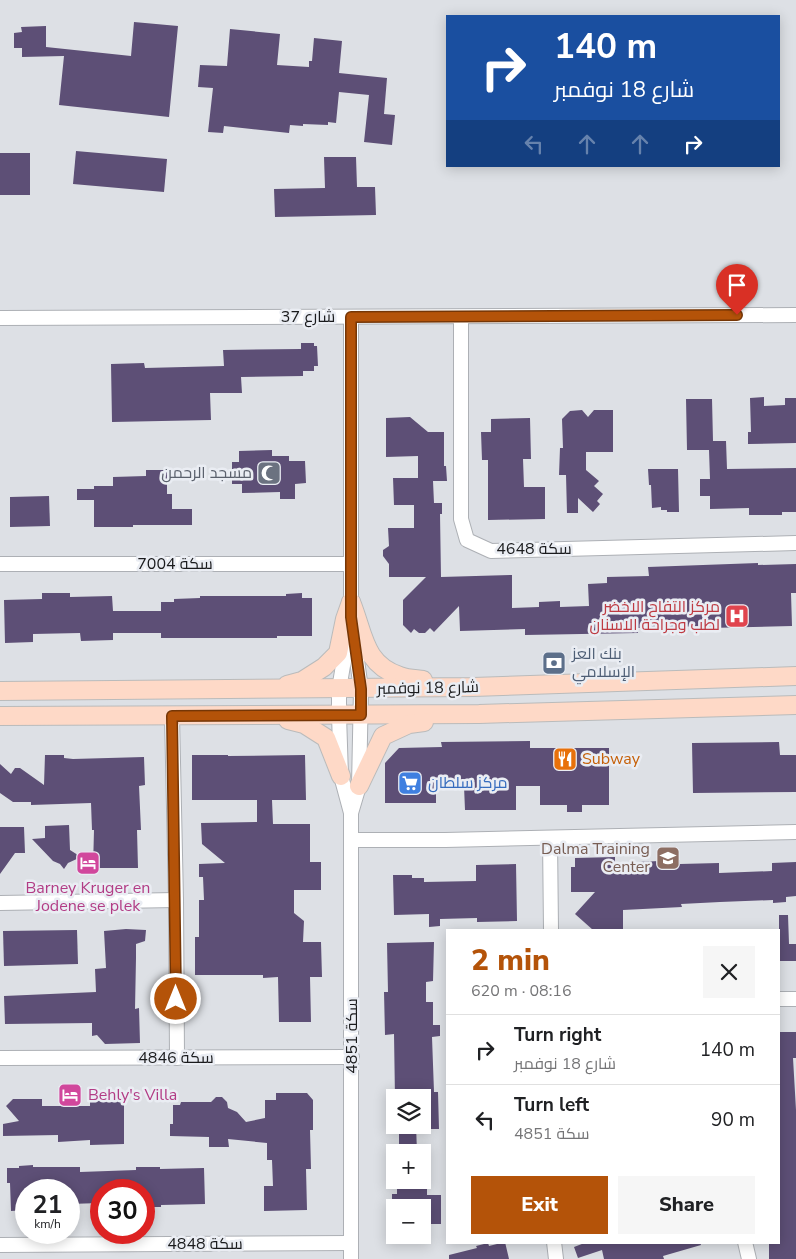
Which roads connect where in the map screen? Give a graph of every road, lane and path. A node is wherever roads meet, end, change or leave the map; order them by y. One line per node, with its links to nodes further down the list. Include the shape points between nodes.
1 (796, 315): 3 (street, شارع 37)
2 (351, 317): 3 (street, شارع 37); 4 (street, شارع 37); 7 (street, سكة 4851)
3 (461, 317): 5 (street, سكة 4648, via 460,519 467,540 491,551)
4 (0, 318)
5 (796, 543)
6 (0, 564): 7 (street, سكة 7004)
7 (351, 564): 8 (street, سكة 4851)
8 (351, 609): 10 (main road, via 359,622 368,652 380,666 400,677); 11 (street, سكة 4851); 12 (main road, via 344,619 338,653 324,668 302,681); 13 (street, سكة 4851)
9 (796, 676): 10 (main road, شارع 18 نوفمبر)
10 (472, 687): 11 (main road, شارع 18 نوفمبر)
11 (361, 689): 13 (main road, شارع 18 نوفمبر); 18 (street, سكة 4851)
12 (266, 690): 13 (main road, شارع 18 نوفمبر); 14 (main road, شارع 18 نوفمبر)
13 (339, 690): 17 (street, سكة 4851)
14 (0, 691)
15 (796, 705): 16 (main road, شارع 18 نوفمبر)
16 (479, 714): 18 (main road, شارع 18 نوفمبر); 23 (main road, via 408,724 383,736)
17 (339, 715): 18 (main road, شارع 18 نوفمبر); 21 (main road, شارع 18 نوفمبر); 22 (street, سكة 4851)
18 (361, 715): 23 (street, سكة 4851)
19 (0, 716): 20 (main road, شارع 18 نوفمبر)
20 (172, 716): 21 (main road, شارع 18 نوفمبر); 28 (street)
21 (235, 716): 22 (main road, via 304,724 326,738)
22 (341, 776): 24 (street, سكة 4851)
23 (359, 786): 24 (street, سكة 4851)
24 (351, 813): 27 (street, سكة 4851)
25 (796, 832): 26 (street)
26 (550, 838): 27 (street); 30 (street)
27 (352, 840): 33 (street, سكة 4851)
28 (176, 900): 29 (street); 35 (street)
29 (0, 903)
30 (551, 929)
31 (780, 999): 32 (street)
32 (796, 999)
33 (352, 1057): 35 (street, سكة 4846); 36 (street, سكة 4851)
34 (0, 1058): 35 (street, سكة 4846)
35 (176, 1058)
36 (350, 1243): 37 (street, سكة 4848); 42 (street, سكة 4851)
37 (82, 1244): 40 (street, سكة 4848); 41 (street)
38 (554, 1244): 43 (street)
39 (745, 1244): 44 (street)
40 (0, 1245)
41 (82, 1259)
42 (351, 1259)
43 (556, 1259)
44 (749, 1259)

